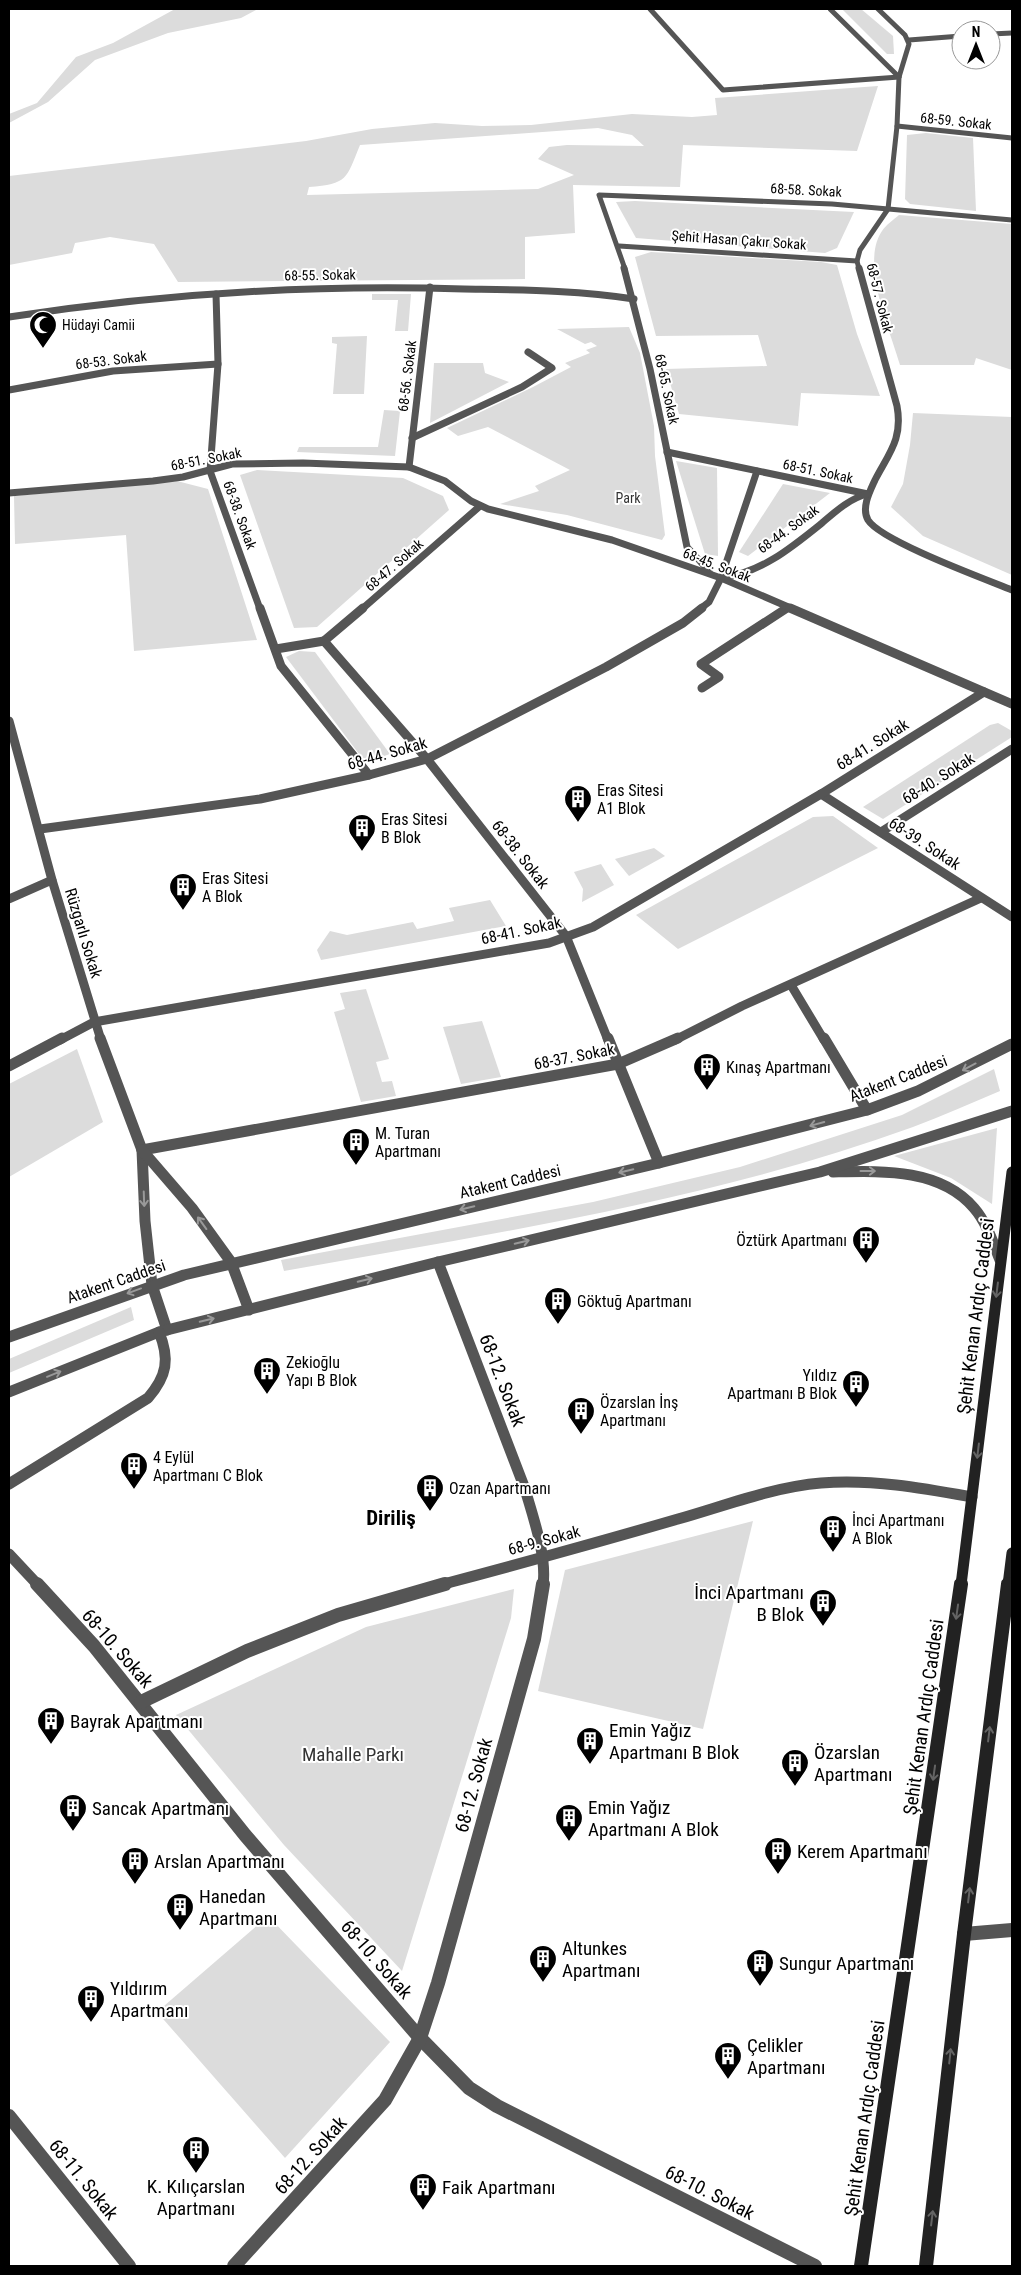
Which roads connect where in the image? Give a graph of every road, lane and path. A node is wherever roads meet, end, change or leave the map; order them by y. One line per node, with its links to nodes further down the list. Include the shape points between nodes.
1 (650, 9): 6 (street, via 723,90)
2 (830, 9): 6 (street)
3 (878, 9): 5 (street)
4 (951, 37): 5 (street)
5 (909, 40): 6 (street, 68-57. Sokak)
6 (899, 77): 7 (street, 68-57. Sokak)
7 (897, 126): 8 (street, 68-59. Sokak); 10 (street, 68-57. Sokak)
8 (1012, 138)
9 (599, 195): 10 (street, 68-58. Sokak); 12 (street, 68-65. Sokak)
10 (888, 209): 11 (street, 68-58. Sokak); 13 (street, 68-57. Sokak, via 860,250)
11 (1012, 220)
12 (619, 246): 13 (street, Şehit Hasan Çakır Sokak); 16 (street, 68-65. Sokak)
13 (857, 261): 27 (street, 68-57. Sokak, via 901,422 897,440)
14 (430, 287): 15 (street, 68-55. Sokak, via 315,287); 16 (street, 68-55. Sokak, via 596,294); 21 (street, 68-56. Sokak)
15 (216, 294): 17 (street, 68-55. Sokak, via 98,304); 19 (street, 68-38. Sokak)
16 (634, 299): 22 (street, 68-65. Sokak)
17 (9, 317)
18 (528, 352): 21 (street, via 552,368 522,387)
19 (218, 364): 20 (street, 68-53. Sokak, via 94,374); 24 (street, 68-38. Sokak)
20 (9, 390)
21 (412, 438): 23 (street, 68-56. Sokak)
22 (667, 452): 25 (street, 68-51. Sokak); 29 (street, 68-65. Sokak, via 687,547 707,570)
23 (409, 467): 24 (street, 68-51. Sokak, via 258,462 232,464); 28 (street, 68-45. Sokak, via 445,480)
24 (210, 471): 26 (street, 68-51. Sokak, via 153,481); 33 (street, 68-38. Sokak)
25 (757, 471): 27 (street, 68-51. Sokak); 29 (street, 68-44. Sokak)
26 (9, 493)
27 (868, 494): 29 (street, 68-44. Sokak, via 847,502 763,565 746,574); 30 (street, 68-51. Sokak, via 867,519 872,525 918,550)
28 (480, 506): 29 (street, 68-45. Sokak, via 612,540); 32 (street, 68-47. Sokak)
29 (721, 578): 31 (street, 68-45. Sokak); 40 (street, 68-44. Sokak, via 709,602 684,623)
30 (1012, 590)
31 (788, 608): 34 (street, via 701,664 719,677); 35 (street, 68-45. Sokak)
32 (324, 641): 33 (street); 40 (street, 68-38. Sokak)
33 (276, 649): 41 (street, 68-38. Sokak, via 281,666 294,685)
34 (702, 688)
35 (984, 692): 36 (street, 68-45. Sokak); 42 (street, 68-41. Sokak)
36 (1012, 704)
37 (9, 721): 38 (street, Rüzgarlı Sokak)
38 (11, 738): 43 (street, Rüzgarlı Sokak)
39 (1012, 749): 44 (street, 68-40. Sokak)
40 (427, 759): 41 (street, 68-44. Sokak); 49 (street, 68-38. Sokak)
41 (368, 775): 43 (street, 68-44. Sokak, via 260,799)
42 (821, 794): 44 (street, 68-39. Sokak); 49 (street, 68-41. Sokak, via 593,927)
43 (40, 829): 45 (street, Rüzgarlı Sokak)
44 (881, 832): 46 (street, 68-39. Sokak)
45 (52, 880): 47 (street); 51 (street, Rüzgarlı Sokak)
46 (981, 898): 48 (street, 68-39. Sokak); 50 (street, 68-37. Sokak)
47 (9, 899)
48 (1012, 917)
49 (566, 936): 51 (street, 68-41. Sokak, via 549,943); 53 (street, 68-38. Sokak)
50 (791, 985): 53 (street, 68-37. Sokak); 55 (street)
51 (94, 1022): 54 (street, 68-41. Sokak); 57 (street, Rüzgarlı Sokak)
52 (1012, 1044): 55 (street, Atakent Caddesi, one-way to 55, via 918,1091)
53 (618, 1064): 57 (street, 68-37. Sokak); 58 (street, 68-38. Sokak)
54 (9, 1066)
55 (867, 1110): 58 (street, Atakent Caddesi, one-way to 58)
56 (1012, 1111): 59 (street)
57 (142, 1150): 62 (street, Rüzgarlı Sokak, one-way to 57, via 192,1208); 64 (street, Rüzgarlı Sokak, one-way to 64)
58 (659, 1163): 62 (street, Atakent Caddesi, one-way to 62)
59 (820, 1172): 61 (street, one-way to 61, via 874,1171 924,1177 958,1194 974,1208); 63 (street, one-way to 59)
60 (1012, 1172): 61 (street, Şehit Kenan Ardıç Caddesi)
61 (1000, 1260): 70 (street, Şehit Kenan Ardıç Caddesi, one-way to 70)
62 (231, 1262): 64 (street, Atakent Caddesi); 65 (street, Rüzgarlı Sokak)
63 (438, 1262): 65 (street, one-way to 63); 73 (street, 68-12. Sokak, via 524,1489)
64 (152, 1285): 66 (street, Rüzgarlı Sokak); 67 (street, Atakent Caddesi, one-way to 67)
65 (249, 1310): 66 (street, one-way to 65)
66 (163, 1331): 68 (street, one-way to 66); 69 (street, Rüzgarlı Sokak, via 167,1369 160,1385 148,1398)
67 (9, 1337)
68 (9, 1392)
69 (9, 1484)
70 (972, 1497): 73 (street, 68-9. Sokak, via 858,1480 819,1483 765,1494); 82 (street, Şehit Kenan Ardıç Caddesi, one-way to 82)
71 (1012, 1553): 76 (street, one-way to 71)
72 (9, 1554): 74 (street, 68-10. Sokak)
73 (543, 1558): 74 (street, 68-9. Sokak, via 338,1615 247,1651); 77 (street, 68-12. Sokak, via 544,1576 534,1639)
74 (141, 1702): 77 (street, 68-10. Sokak, via 245,1835)
75 (1012, 1930): 76 (street)
76 (964, 1934): 83 (street, one-way to 76)
77 (420, 2038): 80 (street, 68-12. Sokak, via 385,2100); 81 (street, 68-10. Sokak, via 469,2088 497,2106)
78 (9, 2116): 79 (street, 68-11. Sokak)
79 (129, 2266)
80 (234, 2266)
81 (815, 2266)
82 (861, 2266)
83 (926, 2266)

